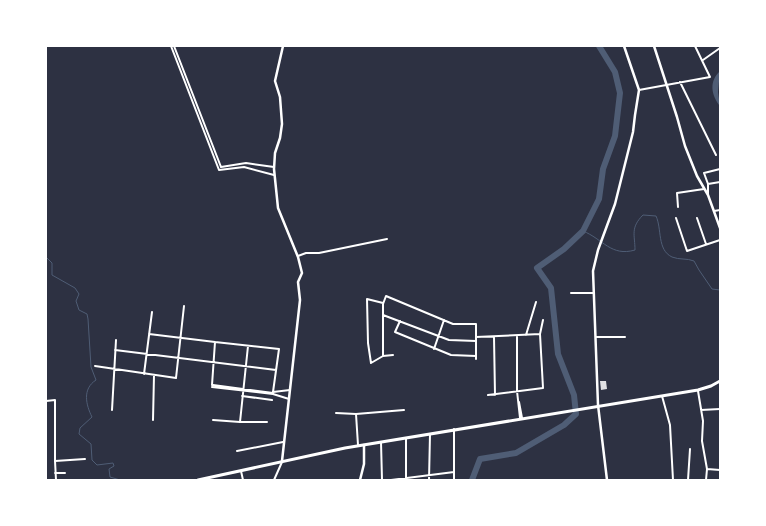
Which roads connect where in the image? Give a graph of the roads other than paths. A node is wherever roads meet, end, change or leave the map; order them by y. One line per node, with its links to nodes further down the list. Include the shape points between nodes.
1 (171, 46): 19 (street)
2 (174, 46): 15 (street)
3 (283, 46): 16 (street, via 275,80 280,98 282,124)
4 (624, 46): 12 (street)
5 (654, 46): 11 (street)
6 (700, 46): 7 (street)
7 (695, 47): 9 (street)
8 (720, 48): 9 (street)
9 (703, 61): 10 (street, via 710,77)
10 (680, 82): 11 (street); 13 (street)
11 (668, 84): 12 (street); 23 (street, via 685,146)
12 (639, 90): 36 (street, via 633,132 615,204 594,271)
13 (716, 155)
14 (250, 164): 15 (street); 16 (street); 17 (street)
15 (221, 167): 19 (street)
16 (274, 167): 20 (street)
17 (249, 168): 19 (street); 20 (street)
18 (720, 168): 22 (street, via 704,173)
19 (219, 170)
20 (275, 175): 34 (street, via 278,208)
21 (720, 182): 22 (street)
22 (708, 184): 24 (street)
23 (704, 189): 24 (street); 25 (street, via 677,193)
24 (708, 195): 27 (street)
25 (678, 207)
26 (720, 210): 27 (street)
27 (714, 211): 30 (street)
28 (676, 218): 33 (street, via 688,251)
29 (697, 218): 33 (street)
30 (720, 228)
31 (387, 239): 34 (street)
32 (720, 240): 33 (street)
33 (706, 244)
34 (298, 256): 76 (street, via 302,273 298,282 300,300)
35 (571, 293): 36 (street)
36 (593, 293): 52 (street)
37 (536, 302): 47 (street)
38 (383, 304): 41 (street); 43 (street, via 386,296); 63 (street, via 367,299 371,363)
39 (184, 306): 54 (street)
40 (152, 312): 45 (street)
41 (383, 315): 42 (street); 63 (street)
42 (400, 320): 48 (street); 59 (street, via 395,332)
43 (444, 320): 48 (street); 50 (street, via 452,324 476,324)
44 (543, 320): 46 (street)
45 (149, 334): 54 (street); 61 (street)
46 (540, 334): 47 (street); 78 (street, via 543,388)
47 (526, 335): 49 (street)
48 (438, 336): 56 (street, via 449,340); 59 (street)
49 (517, 336): 51 (street); 78 (street)
50 (476, 337): 51 (street); 56 (street)
51 (494, 337): 81 (street)
52 (594, 337): 53 (street); 87 (street)
53 (625, 337)
54 (181, 339): 57 (street); 65 (street)
55 (116, 340): 60 (street)
56 (476, 341): 64 (street)
57 (215, 342): 58 (street); 67 (street)
58 (248, 346): 69 (street); 71 (street, via 279,349)
59 (434, 349): 64 (street, via 451,355)
60 (115, 350): 61 (street); 70 (street)
61 (146, 355): 65 (street); 72 (street)
62 (394, 355): 63 (street)
63 (383, 356)
64 (476, 356): 66 (street)
65 (179, 359): 67 (street); 73 (street, via 176,378)
66 (476, 359)
67 (213, 363): 69 (street); 75 (street, via 212,387)
68 (95, 366): 70 (street)
69 (246, 366): 71 (street); 75 (street)
70 (114, 368): 72 (street); 89 (street)
71 (276, 370): 79 (street)
72 (144, 374): 73 (street)
73 (154, 375): 95 (street)
74 (720, 381): 77 (main road)
75 (242, 389): 79 (street); 83 (street)
76 (290, 390): 79 (street); 84 (street)
77 (698, 390): 82 (main road); 91 (street)
78 (517, 391): 81 (street); 94 (street)
79 (273, 393): 84 (street)
80 (488, 395): 81 (street)
81 (495, 395)
82 (662, 395): 87 (main road); 129 (street, via 670,425)
83 (242, 396): 85 (street); 97 (street)
84 (289, 399): 103 (street)
85 (272, 400)
86 (46, 401): 109 (street, via 55,400)
87 (598, 405): 94 (main road); 128 (street)
88 (720, 409): 91 (street)
89 (112, 410)
90 (404, 410): 93 (street)
91 (701, 410): 111 (street, via 702,441)
92 (336, 413): 93 (street)
93 (356, 414): 105 (street)
94 (521, 416): 99 (main road)
95 (153, 420)
96 (213, 420): 97 (street)
97 (240, 422): 98 (street)
98 (267, 422)
99 (454, 429): 100 (main road); 114 (street)
100 (430, 433): 101 (main road); 117 (street)
101 (406, 437): 102 (main road); 118 (street)
102 (381, 441): 104 (main road); 124 (street)
103 (283, 442): 107 (street); 110 (street)
104 (364, 444): 105 (main road); 123 (street, via 364,464)
105 (358, 445): 110 (main road)
106 (690, 450): 130 (street)
107 (237, 451)
108 (85, 459): 109 (street)
109 (55, 461): 115 (street)
110 (282, 461): 112 (main road); 122 (street)
111 (707, 469): 113 (street); 131 (street)
112 (241, 470): 120 (main road); 121 (street)
113 (720, 470)
114 (454, 472): 117 (street); 127 (street)
115 (55, 473): 116 (street); 119 (street)
116 (65, 473)
117 (429, 475): 118 (street); 126 (street)
118 (406, 479): 125 (street)
119 (56, 480)
120 (198, 480)
121 (243, 480)
122 (274, 480)
123 (360, 480)
124 (382, 480)
125 (391, 480)
126 (429, 480)
127 (454, 480)
128 (607, 480)
129 (673, 480)
130 (688, 480)
131 (706, 480)

